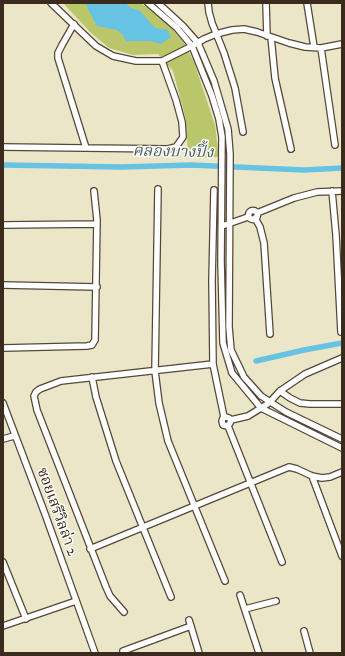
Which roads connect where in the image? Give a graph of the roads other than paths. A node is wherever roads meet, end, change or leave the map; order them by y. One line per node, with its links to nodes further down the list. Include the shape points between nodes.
1 (50, 3): 7 (street)
2 (148, 3): 12 (street, via 177,28)
3 (158, 3): 10 (street)
4 (208, 3): 8 (street, via 208,12)
5 (266, 3): 9 (street)
6 (307, 3): 13 (street)
7 (74, 24): 15 (street, via 96,46 113,56 136,61); 19 (street, via 58,52 58,58)
8 (216, 34): 9 (street, via 244,29); 10 (street); 16 (street, via 235,88)
9 (269, 36): 13 (street, via 305,47); 20 (street)
10 (198, 43): 12 (street); 28 (street, via 214,81 228,129)
11 (342, 44): 14 (street)
12 (192, 46): 15 (street); 30 (street, via 212,96 222,137)
13 (314, 47): 14 (street)
14 (321, 48): 17 (street)
15 (162, 60): 19 (street, via 182,122 183,137 176,147)
16 (243, 132)
17 (335, 145)
18 (3, 147): 19 (street)
19 (86, 148)
20 (291, 149)
21 (158, 189): 38 (street)
22 (214, 190): 37 (street)
23 (94, 191): 27 (street)
24 (332, 191): 25 (street); 26 (street, via 294,198); 33 (street)
25 (342, 191)
26 (256, 216): 28 (street, via 252,219 248,216); 34 (street, via 264,243)
27 (97, 224): 29 (street); 32 (street)
28 (230, 224): 30 (street); 42 (street, via 231,350 244,377)
29 (3, 225)
30 (222, 226): 44 (street, via 223,343 232,373)
31 (3, 285): 32 (street)
32 (97, 287): 35 (street, via 95,340 92,344)
33 (340, 332)
34 (270, 334)
35 (3, 348)
36 (342, 358): 40 (street, via 305,374)
37 (213, 364): 38 (street); 45 (street, via 224,417 229,418)
38 (155, 371): 39 (street); 53 (street, via 168,441)
39 (92, 377): 54 (street, via 116,461); 55 (street, via 51,384 40,389 34,396)
40 (280, 390): 42 (street); 43 (street, via 300,403)
41 (3, 403): 46 (street, ซอยเสรีวิลล่า 2)
42 (269, 403): 44 (street); 48 (street)
43 (342, 404)
44 (261, 408): 45 (street); 49 (street)
45 (229, 423): 52 (street)
46 (14, 436): 47 (street); 62 (street, ซอยเสรีวิลล่า 2)
47 (3, 439)
48 (342, 439)
49 (342, 448)
50 (342, 472): 51 (street, via 330,477)
51 (312, 476): 52 (street, via 289,468); 56 (street)
52 (250, 483): 53 (street); 58 (street)
53 (195, 506): 54 (street); 59 (street)
54 (144, 528): 55 (street); 61 (street)
55 (90, 549): 65 (street, via 110,596)
56 (342, 556)
57 (3, 562): 66 (street)
58 (282, 562)
59 (224, 581)
60 (240, 595): 64 (street)
61 (171, 597)
62 (76, 601): 66 (street); 70 (street, ซอยเสรีวิลล่า 2)
63 (276, 601): 64 (street)
64 (245, 609): 72 (street)
65 (124, 612)
66 (26, 619): 67 (street)
67 (3, 626)
68 (304, 631): 73 (street)
69 (122, 651): 71 (street, via 190,623)
70 (95, 653)
71 (199, 653)
72 (259, 653)
73 (310, 653)

